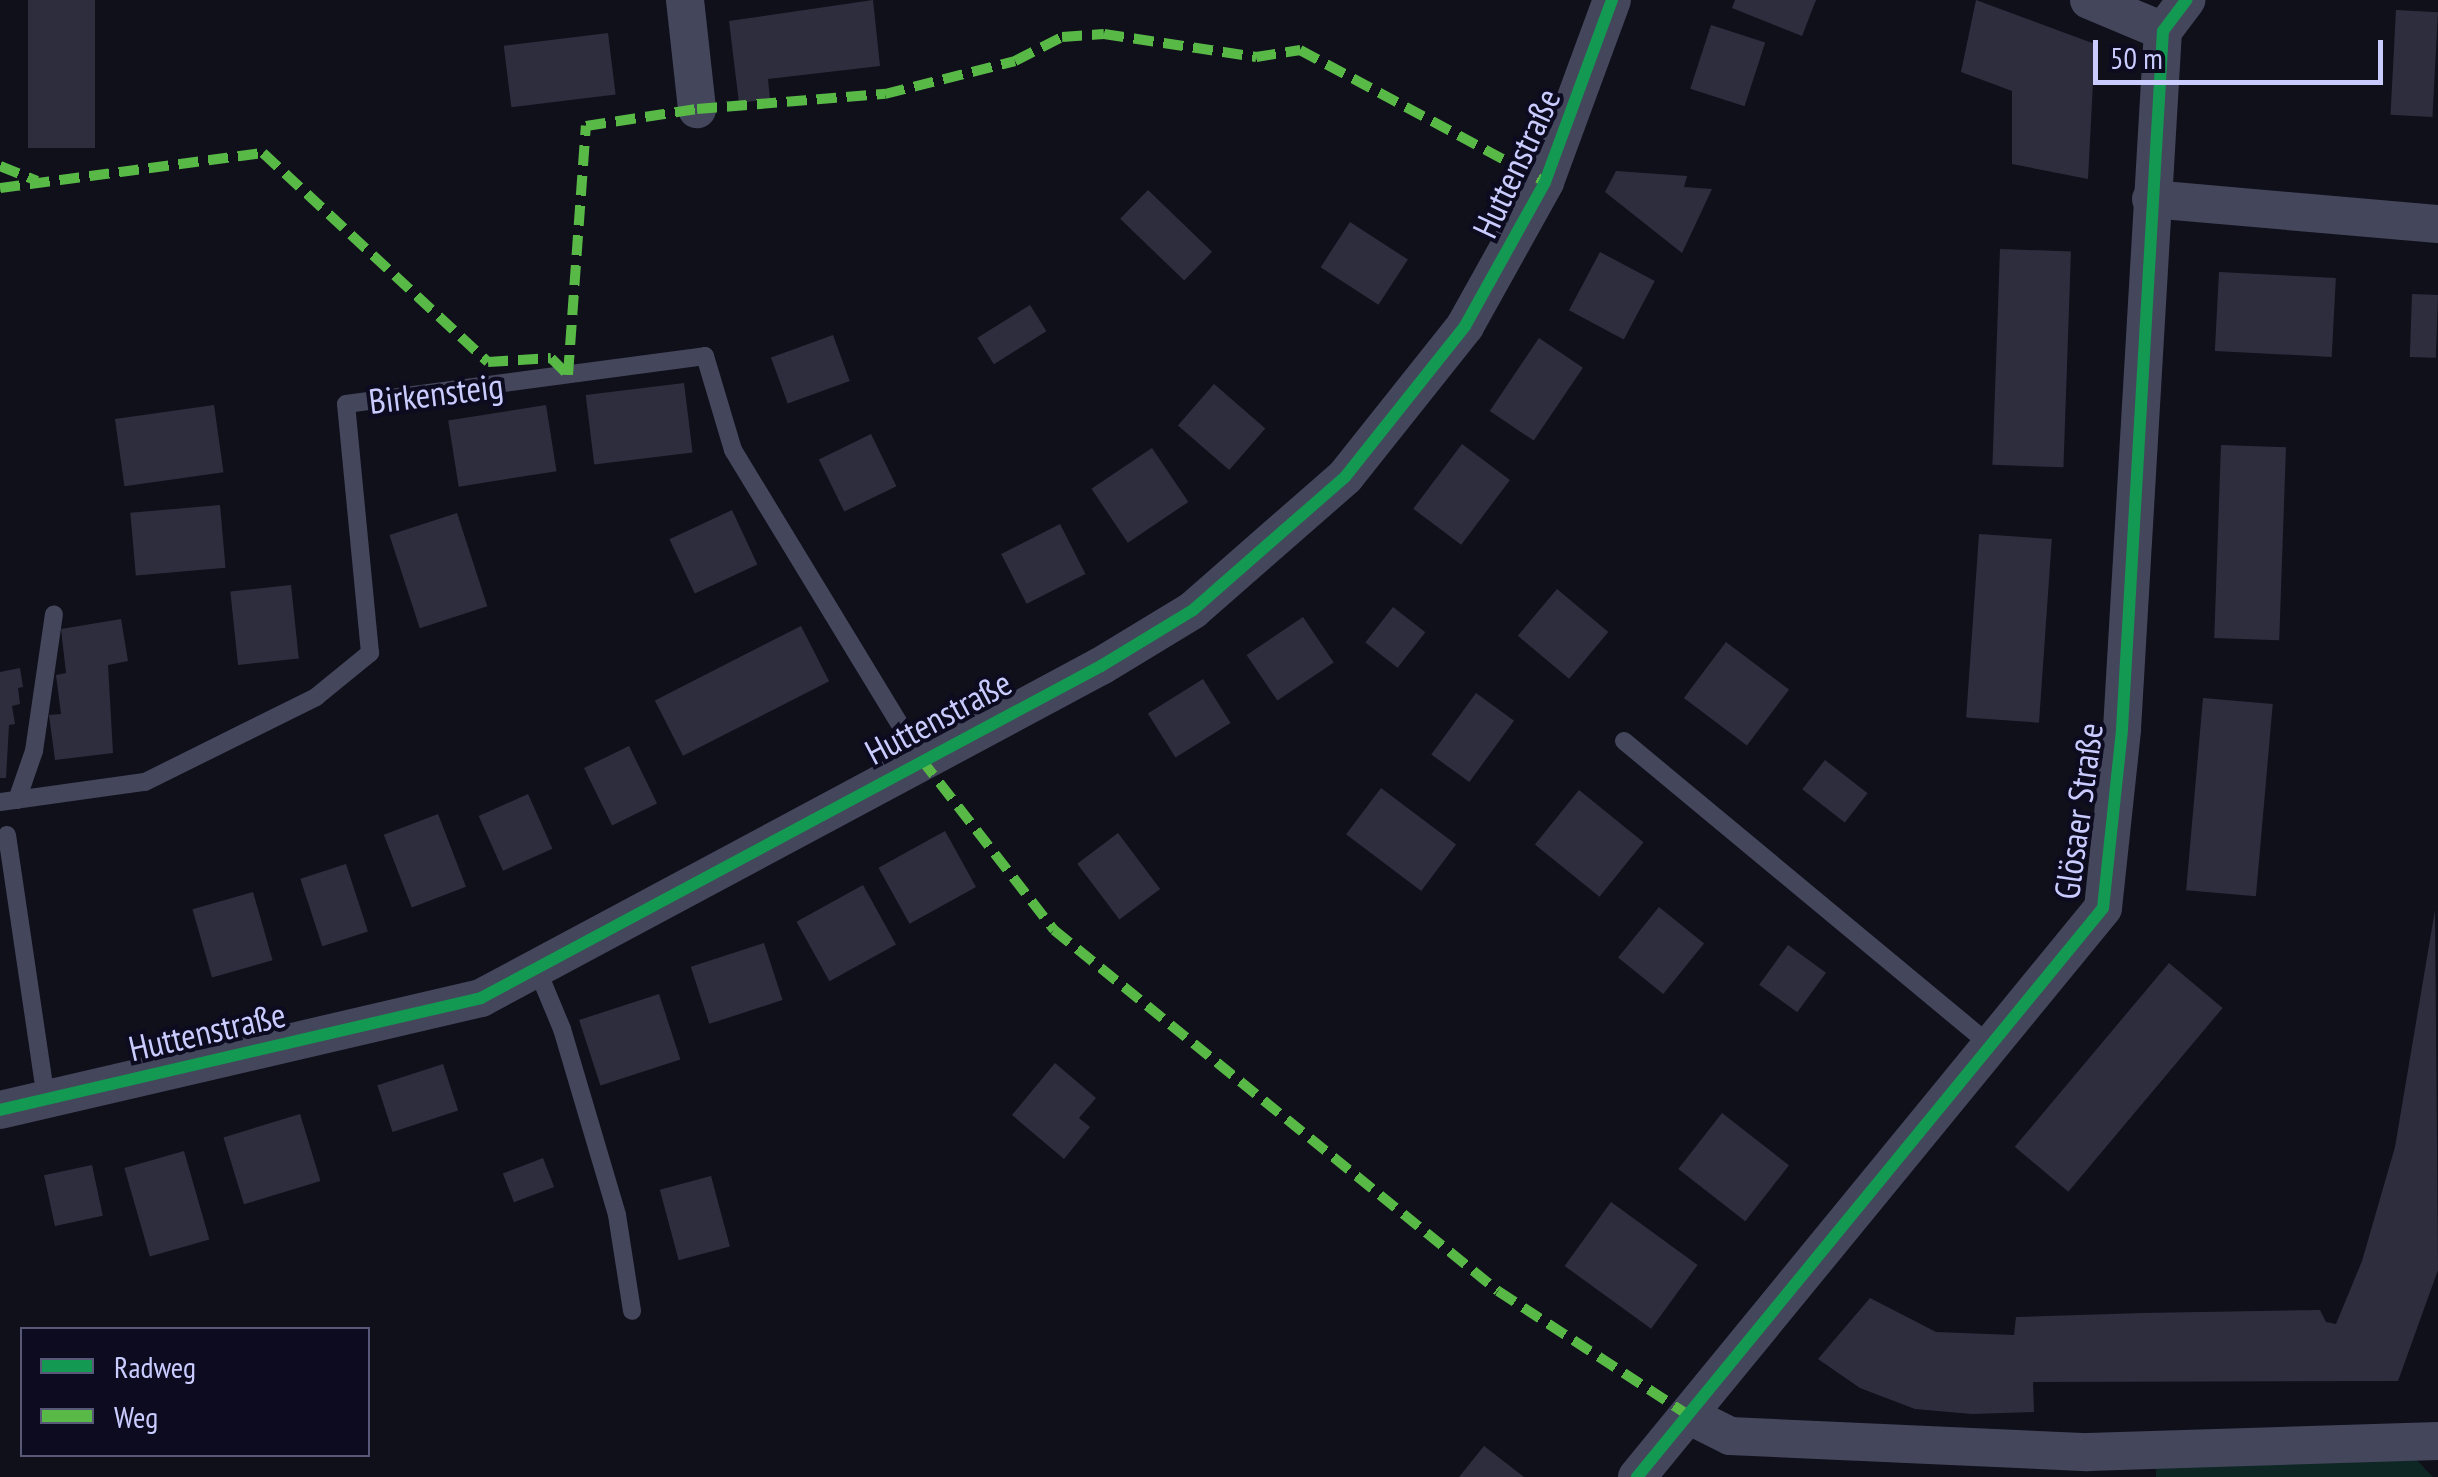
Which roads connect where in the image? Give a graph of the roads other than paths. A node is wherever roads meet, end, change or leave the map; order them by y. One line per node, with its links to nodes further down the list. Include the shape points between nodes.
1 (685, 0): 6 (street)
2 (1612, 0): 11 (street, Huttenstraße, via 1586,81 1515,242 1466,326 1345,476 1193,610)
3 (2089, 0): 5 (street)
4 (2186, 0): 5 (street)
5 (2162, 32): 7 (street, Glösaer Straße)
6 (697, 109)
7 (2151, 198): 8 (street); 15 (street, Glösaer Straße, via 2122,728 2102,908)
8 (2438, 224)
9 (54, 614): 12 (lane, Birkensteig, via 34,751)
10 (1624, 740): 15 (lane)
11 (921, 759): 12 (lane, Birkensteig, via 733,450 705,356 346,404 370,653 316,697 145,782); 14 (street, Huttenstraße)
12 (8, 801)
13 (8, 834): 16 (lane)
14 (536, 969): 16 (street, Huttenstraße, via 481,998); 18 (lane, via 562,1028 617,1215)
15 (1992, 1046): 19 (street, Glösaer Straße)
16 (46, 1099): 17 (street, Huttenstraße)
17 (0, 1110)
18 (632, 1311)
19 (1688, 1414): 20 (street, via 1730,1436 2088,1452); 21 (street, Glösaer Straße)
20 (2438, 1441)
21 (1638, 1477)

